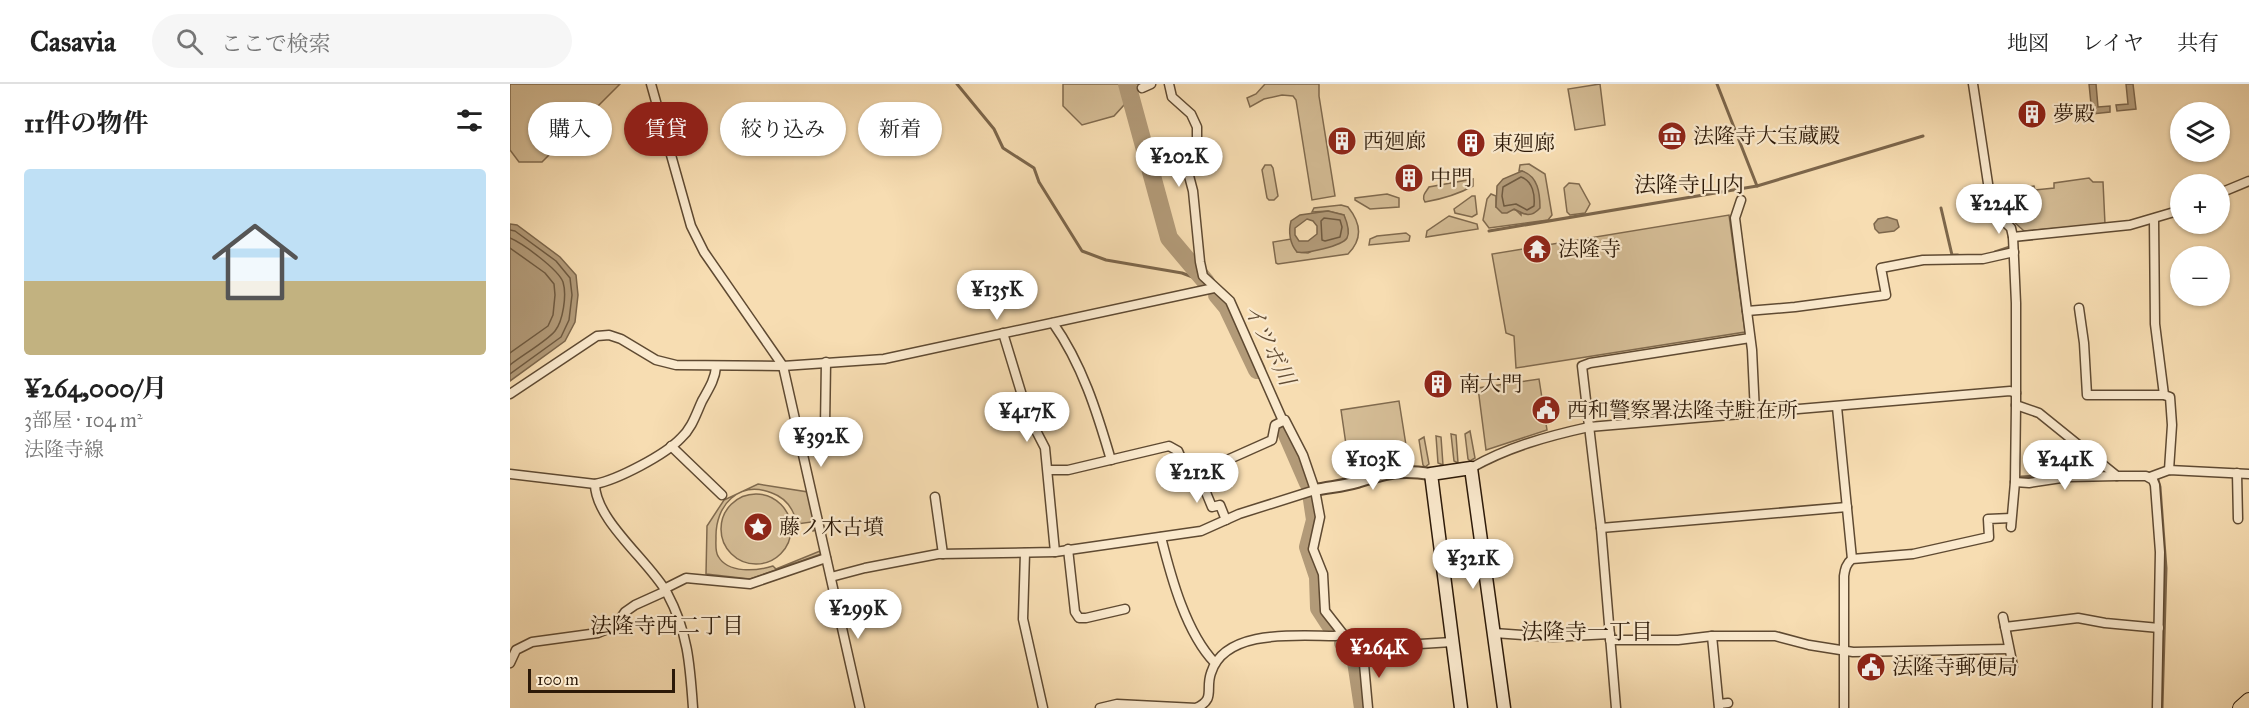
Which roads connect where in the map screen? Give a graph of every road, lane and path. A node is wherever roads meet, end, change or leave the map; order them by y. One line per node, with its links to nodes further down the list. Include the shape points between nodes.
1 (651, 84): 21 (street, via 691,226 704,252)
2 (1151, 84): 5 (street)
3 (1169, 84): 13 (street, via 1172,97 1191,114 1197,127 1188,172 1203,276)
4 (1974, 84): 11 (street, via 1992,210 2011,228)
5 (1142, 88)
6 (2249, 181): 7 (street)
7 (2230, 189)
8 (1742, 200): 15 (street, via 1735,218)
9 (2170, 214): 10 (street)
10 (2154, 219): 11 (street, via 2115,228); 24 (street, via 2155,324)
11 (2013, 237): 12 (street)
12 (2012, 253): 15 (street, via 1967,261 1923,260 1881,268 1886,295); 22 (street, via 2017,336)
13 (1214, 288): 16 (street); 28 (street, via 1230,301)
14 (2079, 308): 24 (street, via 2087,395)
15 (1747, 311): 18 (street)
16 (1053, 323): 17 (street); 32 (street, via 1095,405)
17 (1003, 333): 19 (street, via 884,359); 34 (street, via 1028,416 1045,448)
18 (1750, 338): 27 (street); 29 (street, via 1582,366)
19 (826, 362): 21 (street); 30 (street, via 825,427 822,434)
20 (716, 366): 21 (street); 23 (street, via 656,360 621,339 597,336); 31 (street, via 693,422)
21 (783, 366): 30 (street)
22 (2014, 392): 25 (street); 26 (street)
23 (510, 394)
24 (2164, 395): 35 (street, via 2170,397 2172,406)
25 (2016, 405): 41 (street, via 2039,413); 43 (street)
26 (1837, 406): 27 (street); 48 (street)
27 (1755, 413): 29 (street)
28 (1283, 421): 36 (street, via 1275,425 1272,440); 45 (street, via 1303,455)
29 (1589, 427): 33 (street, via 1524,444); 51 (street)
30 (801, 438): 57 (street)
31 (671, 446): 44 (street, via 609,481); 46 (street)
32 (1111, 460): 34 (street, via 1068,470); 36 (street, via 1169,446 1178,451 1187,472)
33 (1472, 468): 39 (main road); 63 (main road)
34 (1048, 470): 54 (street)
35 (2169, 470): 37 (street); 42 (street)
36 (1198, 473): 50 (street, via 1212,507 1220,505)
37 (2237, 473): 40 (street); 49 (street)
38 (510, 474): 44 (street)
39 (1431, 474): 45 (street, via 1377,474 1356,483); 67 (main road)
40 (2249, 474)
41 (2117, 476): 42 (street); 43 (street)
42 (2150, 477): 62 (street, via 2155,485 2158,515)
43 (2015, 482): 58 (street, via 2011,523 1988,519 1989,537 1913,554)
44 (595, 484): 60 (street, via 595,492 610,521)
45 (1315, 490): 50 (street); 64 (street, via 1320,517 1312,549 1323,574 1325,611)
46 (722, 495)
47 (935, 497): 56 (street)
48 (1847, 507): 51 (street); 58 (street)
49 (2238, 519)
50 (1226, 520): 52 (street, via 1201,531)
51 (1601, 528): 66 (street)
52 (1161, 537): 53 (street); 72 (street, via 1177,596 1206,654)
53 (1068, 549): 54 (street); 61 (street, via 1075,612 1079,618)
54 (1055, 552): 55 (street)
55 (1025, 553): 56 (street); 79 (street, via 1023,619)
56 (943, 554): 59 (street)
57 (826, 558): 59 (street); 60 (street, via 750,584 686,578)
58 (1852, 558): 68 (street, via 1844,576)
59 (831, 577): 78 (street)
60 (665, 590): 71 (street, via 635,604 615,626 598,633 532,642 516,650); 77 (street, via 682,625 690,655)
61 (1125, 609)
62 (2159, 628): 69 (street, via 2078,618 2004,622); 86 (street)
63 (1494, 633): 66 (street); 83 (main road)
64 (1343, 634): 70 (street); 72 (street, via 1249,640)
65 (1712, 636): 66 (street, via 1678,640); 68 (street, via 1776,636); 75 (street)
66 (1610, 637): 84 (street)
67 (1452, 642): 70 (street, via 1388,646); 82 (main road)
68 (1846, 650): 69 (street); 85 (street)
69 (2008, 650): 73 (street)
70 (1363, 653): 81 (street)
71 (510, 663)
72 (1215, 663): 76 (street, via 1209,676)
73 (2013, 666)
74 (2249, 700): 87 (highway)
75 (1722, 705)
76 (1207, 706): 80 (street, via 1117,704)
77 (693, 708)
78 (860, 708)
79 (1043, 708)
80 (1100, 708)
81 (1368, 708)
82 (1461, 708)
83 (1504, 708)
84 (1616, 708)
85 (1844, 708)
86 (2157, 708)
87 (2240, 708)

